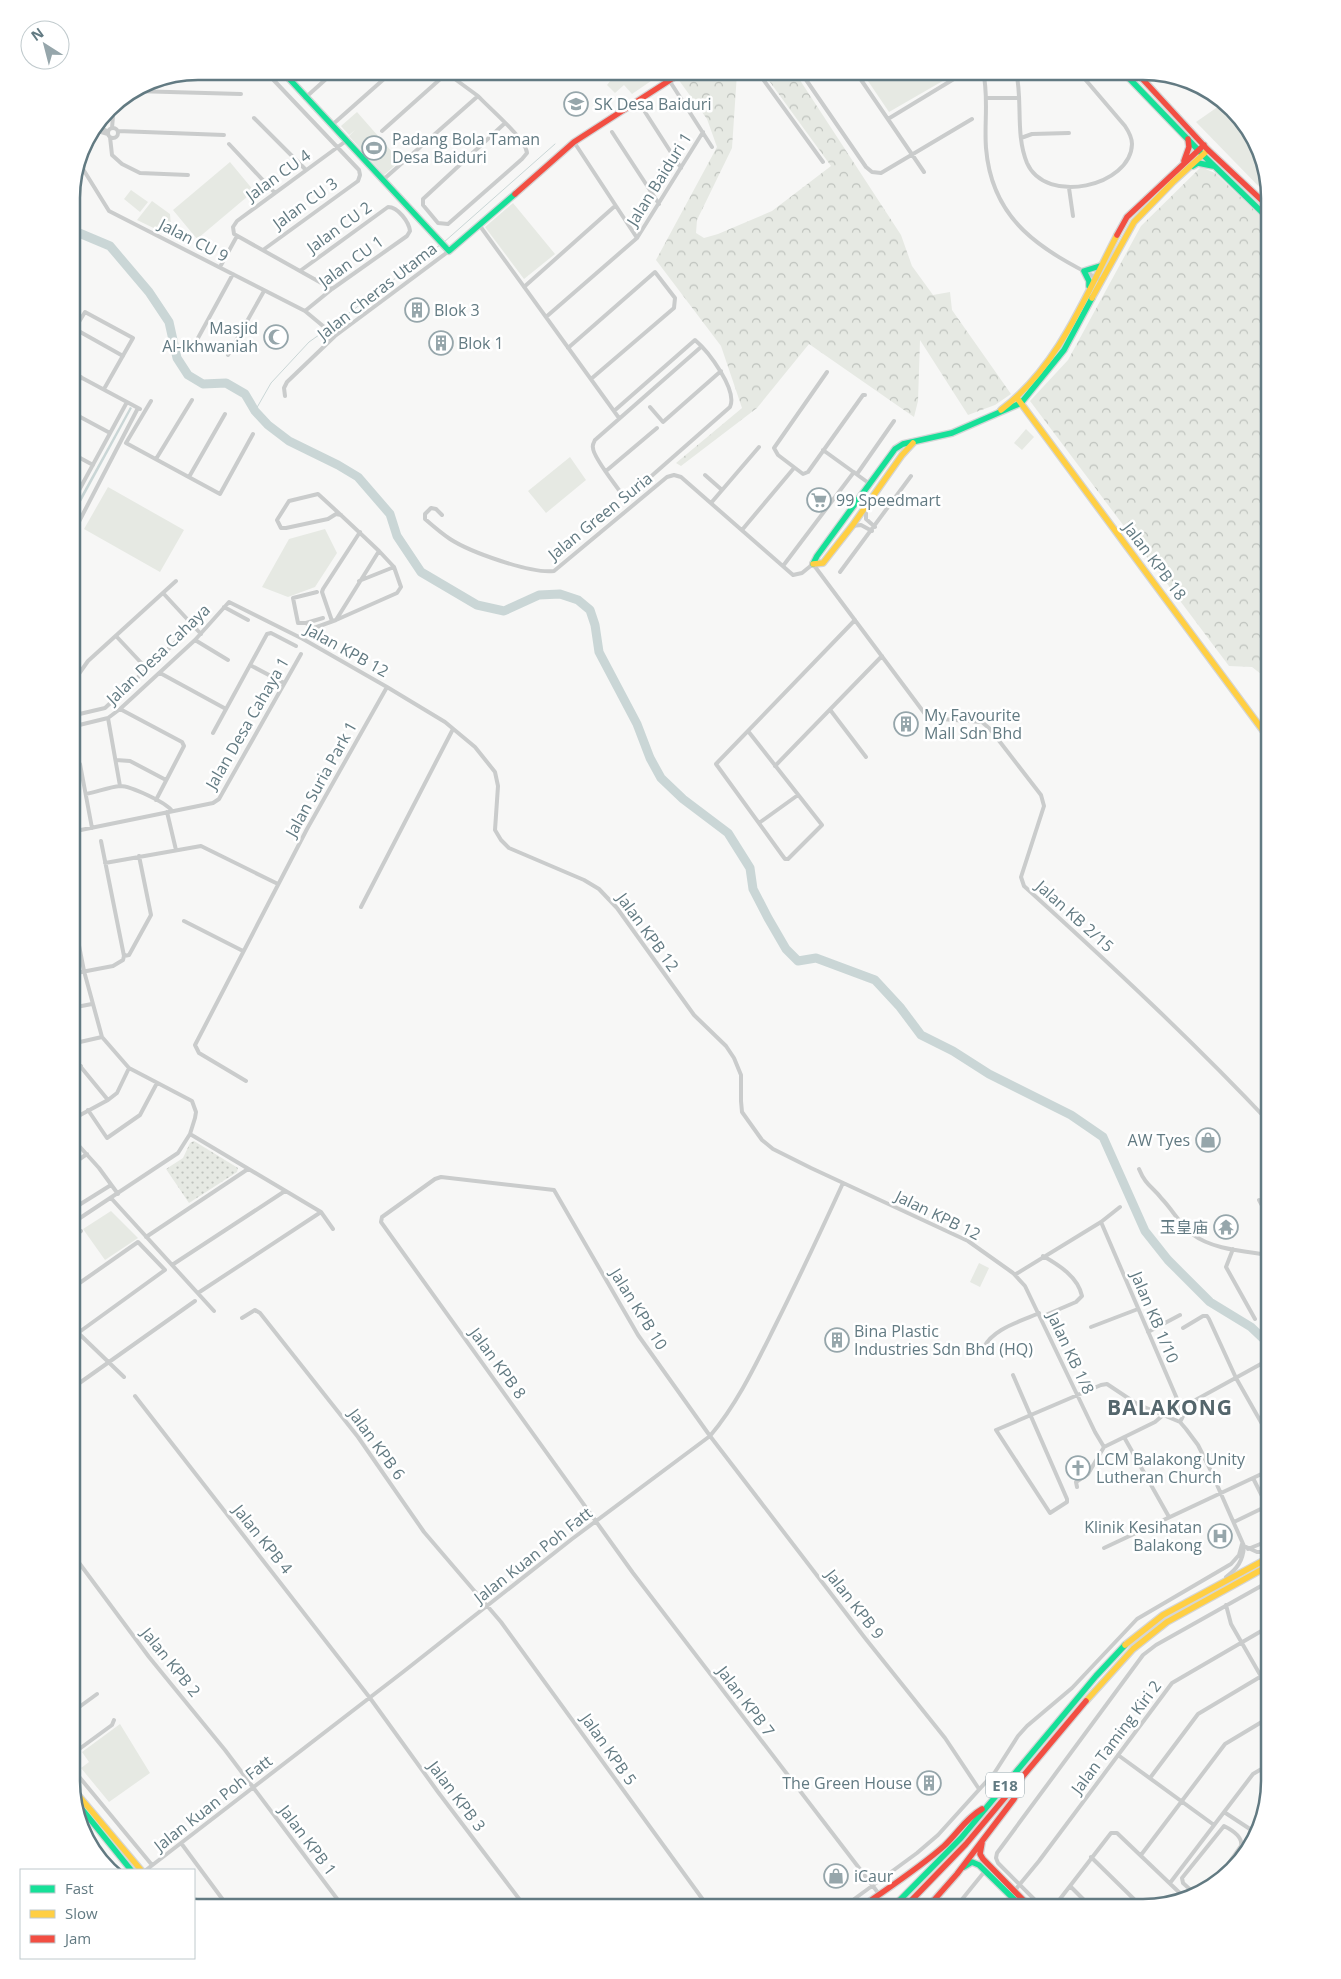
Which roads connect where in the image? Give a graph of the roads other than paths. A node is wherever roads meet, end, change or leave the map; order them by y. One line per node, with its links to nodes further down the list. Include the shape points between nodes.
1 (273, 80): 46 (street)
2 (290, 80): 20 (main road)
3 (325, 80): 20 (street)
4 (383, 80): 29 (street)
5 (436, 80): 33 (street)
6 (456, 80): 19 (street)
7 (669, 80): 36 (street); 43 (main road)
8 (764, 80): 50 (street)
9 (806, 80): 49 (street, via 866,168 881,173)
10 (860, 80): 26 (street)
11 (954, 80): 26 (street)
12 (984, 80): 21 (street)
13 (1018, 80): 22 (street)
14 (1085, 80): 59 (street, via 1125,126 1132,145 1126,160 1111,175 1092,184)
15 (1131, 80): 41 (main road)
16 (1143, 80): 47 (main road)
17 (147, 91): 18 (street)
18 (241, 94)
19 (478, 96): 28 (street); 58 (street)
20 (305, 98): 29 (main road)
21 (986, 98): 22 (street); 75 (street, via 986,150 999,199 1017,226 1029,237 1061,260)
22 (1018, 98): 40 (street)
23 (645, 112): 53 (street)
24 (113, 117): 30 (street)
25 (254, 118): 55 (street)
26 (888, 119): 49 (street)
27 (972, 119): 49 (street)
28 (505, 124): 28 (street, via 526,146 527,153 448,224 438,223 423,205 423,199)
29 (332, 125): 42 (main road)
30 (112, 128): 32 (street); 38 (street)
31 (102, 129): 38 (street)
32 (118, 131): 38 (street, via 115,138); 39 (street)
33 (382, 131)
34 (100, 132): 38 (street)
35 (612, 132): 62 (street)
36 (703, 132): 45 (street); 53 (street, Jalan Baiduri 1)
37 (1069, 133): 40 (street)
38 (109, 134): 57 (street, via 112,155 122,164 140,172)
39 (224, 135)
40 (1021, 138): 59 (street, via 1027,163 1034,173 1046,182)
41 (1187, 139): 48 (main road); 51 (main road)
42 (346, 141): 46 (street, Jalan CU 4); 58 (main road)
43 (574, 142): 63 (street); 66 (main road)
44 (229, 144): 60 (street)
45 (712, 147)
46 (337, 148): 55 (street, Jalan CU 4); 70 (street, Jalan CU 3, via 359,170 358,181)
47 (1206, 148): 48 (main road); 61 (main road)
48 (1200, 152): 51 (main road); 52 (main road)
49 (913, 155): 56 (street)
50 (823, 162)
51 (1184, 167): 52 (main road, via 1198,163); 72 (main road, via 1127,217); 77 (main road, via 1134,222)
52 (1215, 167): 64 (main road)
53 (681, 168): 62 (street, Jalan Baiduri 1)
54 (84, 170): 73 (street, Jalan CU 9, via 109,211)
55 (306, 170): 60 (street, Jalan CU 4)
56 (924, 172)
57 (188, 175)
58 (384, 179): 71 (main road)
59 (1069, 188): 65 (street)
60 (275, 193): 68 (street, Jalan CU 4, via 237,221 233,226)
61 (1261, 200)
62 (659, 204): 69 (street, Jalan Baiduri 1)
63 (615, 206): 69 (street); 78 (street)
64 (1261, 211)
65 (1073, 216)
66 (480, 226): 71 (main road); 78 (street)
67 (410, 231): 74 (street, Jalan CU 2, via 396,209 388,207); 80 (street, Jalan CU 1)
68 (236, 235): 70 (street); 73 (street, Jalan CU 4)
69 (637, 238): 83 (street, Jalan Baiduri 1)
70 (263, 250): 74 (street)
71 (449, 251): 86 (street, Jalan Cheras Utama)
72 (1101, 265): 75 (main road); 77 (main road)
73 (220, 267): 76 (street, Jalan CU 9)
74 (300, 271): 80 (street)
75 (1084, 271): 77 (street); 79 (main road)
76 (233, 274): 81 (street, Jalan CU 9); 87 (street)
77 (1098, 278): 79 (main road); 101 (main road, via 1064,350)
78 (524, 287): 83 (street)
79 (1089, 288): 101 (main road, via 1059,348)
80 (332, 289): 82 (street, Jalan CU 1)
81 (264, 291): 82 (street, Jalan CU 9); 90 (street)
82 (305, 311): 86 (street, Jalan CU 9)
83 (546, 317): 89 (street)
84 (80, 320): 91 (street, via 85,312 133,338)
85 (80, 332): 91 (street)
86 (335, 336): 98 (street, Jalan Cheras Utama, via 287,382)
87 (198, 338)
88 (701, 347): 92 (street); 106 (street, via 695,340); 109 (street)
89 (568, 348): 95 (street); 95 (street, via 655,272 675,298 674,308)
90 (228, 355)
91 (122, 356): 96 (street)
92 (721, 371): 104 (street, via 663,422); 121 (street, via 732,400 730,407 660,469 626,495 621,493)
93 (827, 372): 120 (street, via 774,448)
94 (81, 377): 96 (street)
95 (590, 379): 106 (street)
96 (104, 389): 102 (street)
97 (865, 395): 116 (street)
98 (285, 396)
99 (151, 400): 105 (street)
100 (192, 400): 118 (street)
101 (1019, 401): 114 (main road, via 952,433); 178 (main road, Jalan KPB 18)
102 (129, 403): 103 (street); 112 (street)
103 (137, 407): 105 (street); 133 (street)
104 (650, 407)
105 (145, 411): 118 (street, via 126,443)
106 (614, 411): 109 (street)
107 (225, 414): 125 (street)
108 (80, 416): 112 (street)
109 (619, 418): 121 (street, via 592,446)
110 (894, 421): 122 (street)
111 (656, 428): 121 (street)
112 (110, 433): 119 (street)
113 (253, 434): 125 (street, via 220,494)
114 (914, 443): 126 (main road, via 895,449); 130 (main road)
115 (759, 447): 128 (street)
116 (823, 450): 120 (street, via 808,472 803,474); 122 (street)
117 (80, 458): 119 (street)
118 (156, 459): 125 (street)
119 (93, 465): 127 (street)
120 (794, 468): 136 (street)
121 (606, 471)
122 (856, 473): 126 (street); 140 (street)
123 (705, 475): 128 (street)
124 (911, 476): 135 (street)
125 (189, 477)
126 (870, 484): 139 (main road)
127 (80, 490)
128 (722, 490): 129 (street)
129 (711, 504): 131 (street, Jalan Green Suria, via 681,477 670,475 554,571 501,561 450,539 425,519 424,514 431,508); 136 (street)
130 (866, 507): 134 (main road); 135 (street, via 866,519)
131 (442, 514)
132 (341, 515): 132 (street, via 286,528 277,523 289,501 318,494); 137 (street)
133 (80, 521)
134 (852, 526): 135 (street); 139 (main road, via 823,563)
135 (873, 529): 142 (street)
136 (742, 530): 140 (street)
137 (360, 532): 138 (street); 151 (street, via 322,592)
138 (379, 551): 141 (street); 144 (street)
139 (813, 564): 140 (street, via 802,573 793,575); 152 (street, Jalan KB 2/15)
140 (784, 566)
141 (394, 567): 144 (street); 151 (street, via 400,590)
142 (840, 572)
143 (176, 581): 146 (street)
144 (359, 581): 151 (street)
145 (317, 592): 153 (street, via 293,598 298,622)
146 (163, 593): 154 (street); 157 (street)
147 (229, 602): 148 (street, Jalan Desa Cahaya); 158 (street, Jalan KPB 12)
148 (224, 607): 150 (street); 156 (street, Jalan Desa Cahaya)
149 (323, 618): 153 (street)
150 (248, 620)
151 (334, 620): 155 (street)
152 (855, 620): 162 (street, Jalan KB 2/15); 180 (street)
153 (306, 623): 155 (street)
154 (193, 626): 156 (street); 165 (street)
155 (314, 628): 158 (street)
156 (201, 634): 159 (street, Jalan Desa Cahaya)
157 (116, 636): 165 (street); 166 (street)
158 (303, 639): 169 (street, Jalan KPB 12)
159 (195, 640): 163 (street); 167 (street, Jalan Desa Cahaya)
160 (296, 646): 164 (street, via 267,634)
161 (301, 654): 168 (street, Jalan Desa Cahaya 1)
162 (882, 656): 174 (street); 217 (street, Jalan KB 2/15, via 928,718 982,722 1041,795 1044,806 1021,877 1024,886 1145,997)
163 (228, 660)
164 (250, 665): 168 (street); 173 (street)
165 (147, 669): 170 (street)
166 (80, 672)
167 (160, 672): 171 (street, Jalan Desa Cahaya); 173 (street)
168 (284, 683): 191 (street, Jalan Desa Cahaya 1, via 219,799)
169 (387, 687): 179 (street, Jalan KPB 12); 199 (street, Jalan Suria Park 1)
170 (124, 690): 171 (street); 175 (street, via 105,708)
171 (132, 699): 172 (street, Jalan Desa Cahaya)
172 (120, 709): 176 (street, Jalan Desa Cahaya); 186 (street, via 182,742 184,746)
173 (226, 709): 181 (street)
174 (830, 711): 182 (street); 185 (street)
175 (80, 714)
176 (108, 718): 177 (street, Jalan Desa Cahaya); 183 (street)
177 (80, 726)
178 (1261, 727)
179 (453, 730): 200 (street); 225 (street, Jalan KPB 12, via 475,746 495,772 498,786 496,830 501,840 509,848 584,880 608,898 634,929 694,1015 734,1058 742,1076 742,1112 762,1140)
180 (748, 732): 185 (street); 192 (street, via 716,764)
181 (213, 733)
182 (866, 757)
183 (116, 760): 186 (street, via 130,760); 187 (street)
184 (80, 764): 188 (street)
185 (775, 766): 189 (street)
186 (166, 780): 190 (street)
187 (120, 786): 188 (street); 190 (street)
188 (86, 794): 193 (street)
189 (798, 795): 192 (street); 192 (street, via 822,825 788,859)
190 (156, 800): 191 (street)
191 (170, 812): 193 (street); 196 (street)
192 (759, 824)
193 (92, 828): 194 (street)
194 (80, 830)
195 (100, 841): 198 (street)
196 (176, 850): 197 (street); 199 (street, via 201,846)
197 (139, 856): 198 (street); 204 (street, via 151,915 129,955)
198 (105, 863): 204 (street)
199 (278, 884): 203 (street, Jalan Suria Park 1)
200 (361, 907)
201 (184, 921): 203 (street)
202 (80, 951): 205 (street)
203 (243, 951): 213 (street, Jalan Suria Park 1, via 195,1045 199,1053)
204 (124, 958): 205 (street, via 113,966)
205 (84, 972): 206 (street); 207 (street)
206 (80, 973)
207 (92, 1004): 208 (street); 209 (street)
208 (80, 1006)
209 (102, 1037): 210 (street); 212 (street)
210 (80, 1042)
211 (81, 1066): 215 (street)
212 (129, 1068): 214 (street); 215 (street, via 117,1092)
213 (246, 1081)
214 (157, 1083): 216 (street, via 140,1115 107,1138); 219 (street, via 192,1101 196,1112)
215 (108, 1100): 216 (street)
216 (88, 1110): 218 (street)
217 (1261, 1114)
218 (80, 1115)
219 (190, 1134): 223 (street); 228 (street, via 175,1155)
220 (80, 1147): 221 (street)
221 (87, 1154): 222 (street); 226 (street)
222 (80, 1159)
223 (248, 1169): 227 (street); 239 (street)
224 (1139, 1169): 240 (street, via 1148,1186 1192,1234)
225 (843, 1183): 244 (street, Jalan KPB 12, via 968,1241); 273 (street, Jalan Kuan Poh Fatt, via 758,1360 725,1418)
226 (111, 1185): 228 (street); 231 (street)
227 (285, 1191): 234 (street); 243 (street)
228 (118, 1194): 229 (street)
229 (111, 1198): 235 (street); 239 (street)
230 (1259, 1200): 232 (street)
231 (80, 1204)
232 (1261, 1204)
233 (1120, 1207): 237 (street)
234 (320, 1212): 238 (street); 246 (street)
235 (80, 1218)
236 (381, 1218): 273 (street, Jalan KPB 10, via 441,1176 554,1190 638,1335); 283 (street, Jalan KPB 8)
237 (1101, 1222): 242 (street); 248 (street, Jalan KB 1/10)
238 (333, 1229)
239 (146, 1237): 243 (street)
240 (1233, 1249): 241 (street); 253 (street, via 1226,1266)
241 (1261, 1254)
242 (1043, 1256): 244 (street); 250 (street, via 1066,1271 1080,1288 1082,1296 1076,1302)
243 (172, 1265): 246 (street)
244 (1016, 1274): 250 (street, Jalan KB 1/8)
245 (80, 1283): 256 (street, via 138,1242 165,1270)
246 (198, 1293): 249 (street)
247 (195, 1301): 260 (street)
248 (1138, 1309): 254 (street); 257 (street, Jalan KB 1/10)
249 (214, 1311)
250 (1040, 1315): 259 (street, via 997,1332); 266 (street, Jalan KB 1/8)
251 (1180, 1315): 257 (street)
252 (242, 1318): 294 (street, Jalan KPB 6, via 256,1310 260,1312 358,1437 424,1532)
253 (1255, 1319)
254 (1092, 1326)
255 (1183, 1328): 264 (street, via 1207,1316)
256 (80, 1332)
257 (1148, 1332): 268 (street, Jalan KB 1/10)
258 (80, 1334): 260 (street)
259 (984, 1347)
260 (110, 1362): 263 (street); 265 (street)
261 (1261, 1364): 264 (street)
262 (1013, 1375): 269 (street)
263 (124, 1377)
264 (1236, 1378): 268 (street); 272 (street)
265 (80, 1383)
266 (1078, 1395): 269 (street); 270 (street, via 1107,1384); 275 (street, Jalan KB 1/8)
267 (135, 1396): 300 (street, Jalan KPB 4)
268 (1181, 1408): 271 (street, Jalan KB 1/10)
269 (1030, 1415): 269 (street, via 1068,1502 1050,1513 996,1430)
270 (1162, 1416): 271 (street); 274 (street)
271 (1180, 1422): 279 (street, via 1198,1445)
272 (1261, 1422)
273 (710, 1436): 283 (street, Jalan Kuan Poh Fatt); 311 (street, Jalan KPB 9, via 936,1727)
274 (1124, 1438): 275 (street); 282 (street)
275 (1103, 1446): 278 (street, via 1088,1474 1076,1482)
276 (1261, 1474): 277 (street)
277 (1253, 1478): 279 (street); 280 (street)
278 (1077, 1487)
279 (1222, 1493): 282 (street); 284 (street)
280 (1261, 1494)
281 (1261, 1509): 284 (street)
282 (1169, 1518): 287 (street)
283 (596, 1521): 294 (street, Jalan Kuan Poh Fatt); 331 (street, Jalan KPB 7)
284 (1234, 1522): 286 (street)
285 (1261, 1542): 286 (street)
286 (1245, 1546): 288 (street); 292 (street, via 1241,1562); 311 (street, via 1231,1564 1129,1627 1072,1688 1027,1726 1000,1766)
287 (1104, 1548)
288 (1261, 1552)
289 (1261, 1562): 292 (main road, E18)
290 (80, 1564): 310 (street, Jalan KPB 2)
291 (1261, 1570): 309 (main road, E18, via 1166,1622 1134,1649 1099,1685)
292 (1214, 1586): 314 (main road, E18, via 1163,1615 1113,1657)
293 (1261, 1586): 295 (street)
294 (488, 1605): 300 (street, Jalan Kuan Poh Fatt); 341 (street, Jalan KPB 5)
295 (1226, 1605): 297 (street, via 1231,1624); 332 (street, via 1142,1655 1057,1769 997,1853 998,1863)
296 (1261, 1631): 297 (street, Jalan Taming Kiri 2)
297 (1241, 1641): 298 (street); 305 (street, Jalan Taming Kiri 2, via 1172,1683)
298 (1261, 1676): 308 (street, via 1198,1714)
299 (96, 1694): 301 (street)
300 (370, 1698): 310 (street, Jalan Kuan Poh Fatt); 340 (street, Jalan KPB 3)
301 (80, 1706)
302 (114, 1720): 304 (street, via 112,1725)
303 (1261, 1723): 313 (street, via 1226,1744)
304 (80, 1748)
305 (1118, 1754): 308 (street); 332 (street, Jalan Taming Kiri 2)
306 (1261, 1769): 316 (street, via 1253,1774)
307 (80, 1778): 324 (street)
308 (1150, 1778): 313 (street)
309 (1018, 1783): 319 (main road, via 1014,1799); 345 (main road, E18, via 945,1868)
310 (252, 1787): 320 (street, Jalan Kuan Poh Fatt); 339 (street, Jalan KPB 1)
311 (979, 1789): 331 (street, via 938,1835)
312 (82, 1800): 326 (main road)
313 (1182, 1801): 317 (street); 321 (street)
314 (987, 1807): 337 (main road, via 973,1815 934,1854); 344 (main road, E18)
315 (84, 1812): 325 (main road)
316 (1224, 1812): 317 (street); 318 (street)
317 (1214, 1825): 330 (street)
318 (1251, 1829)
319 (985, 1837): 329 (main road); 335 (main road, via 980,1854)
320 (181, 1843): 324 (street, Jalan Kuan Poh Fatt); 338 (street)
321 (1141, 1855): 323 (street, via 1117,1833 1111,1833); 330 (street)
322 (1234, 1856): 334 (street, via 1242,1842 1224,1826 1182,1878)
323 (1091, 1857): 333 (street); 353 (street)
324 (152, 1865): 327 (street, Jalan Kuan Poh Fatt)
325 (130, 1869)
326 (140, 1869)
327 (147, 1869)
328 (985, 1871): 329 (main road, via 972,1862); 335 (main road); 347 (street)
329 (957, 1874): 346 (main road)
330 (1170, 1883): 336 (street)
331 (873, 1885): 337 (street, Jalan KPB 7); 342 (street)
332 (1020, 1885): 335 (street, Jalan Taming Kiri 2); 350 (street)
333 (1070, 1886): 351 (street); 352 (street)
334 (1190, 1889)
335 (1013, 1893): 348 (main road); 349 (main road)
336 (1180, 1893)
337 (879, 1894): 343 (main road)
338 (222, 1899)
339 (337, 1899)
340 (519, 1899)
341 (702, 1899)
342 (854, 1899)
343 (872, 1899)
344 (901, 1899)
345 (913, 1899)
346 (935, 1899)
347 (962, 1899)
348 (1017, 1899)
349 (1020, 1899)
350 (1034, 1899)
351 (1060, 1899)
352 (1083, 1899)
353 (1135, 1899)

